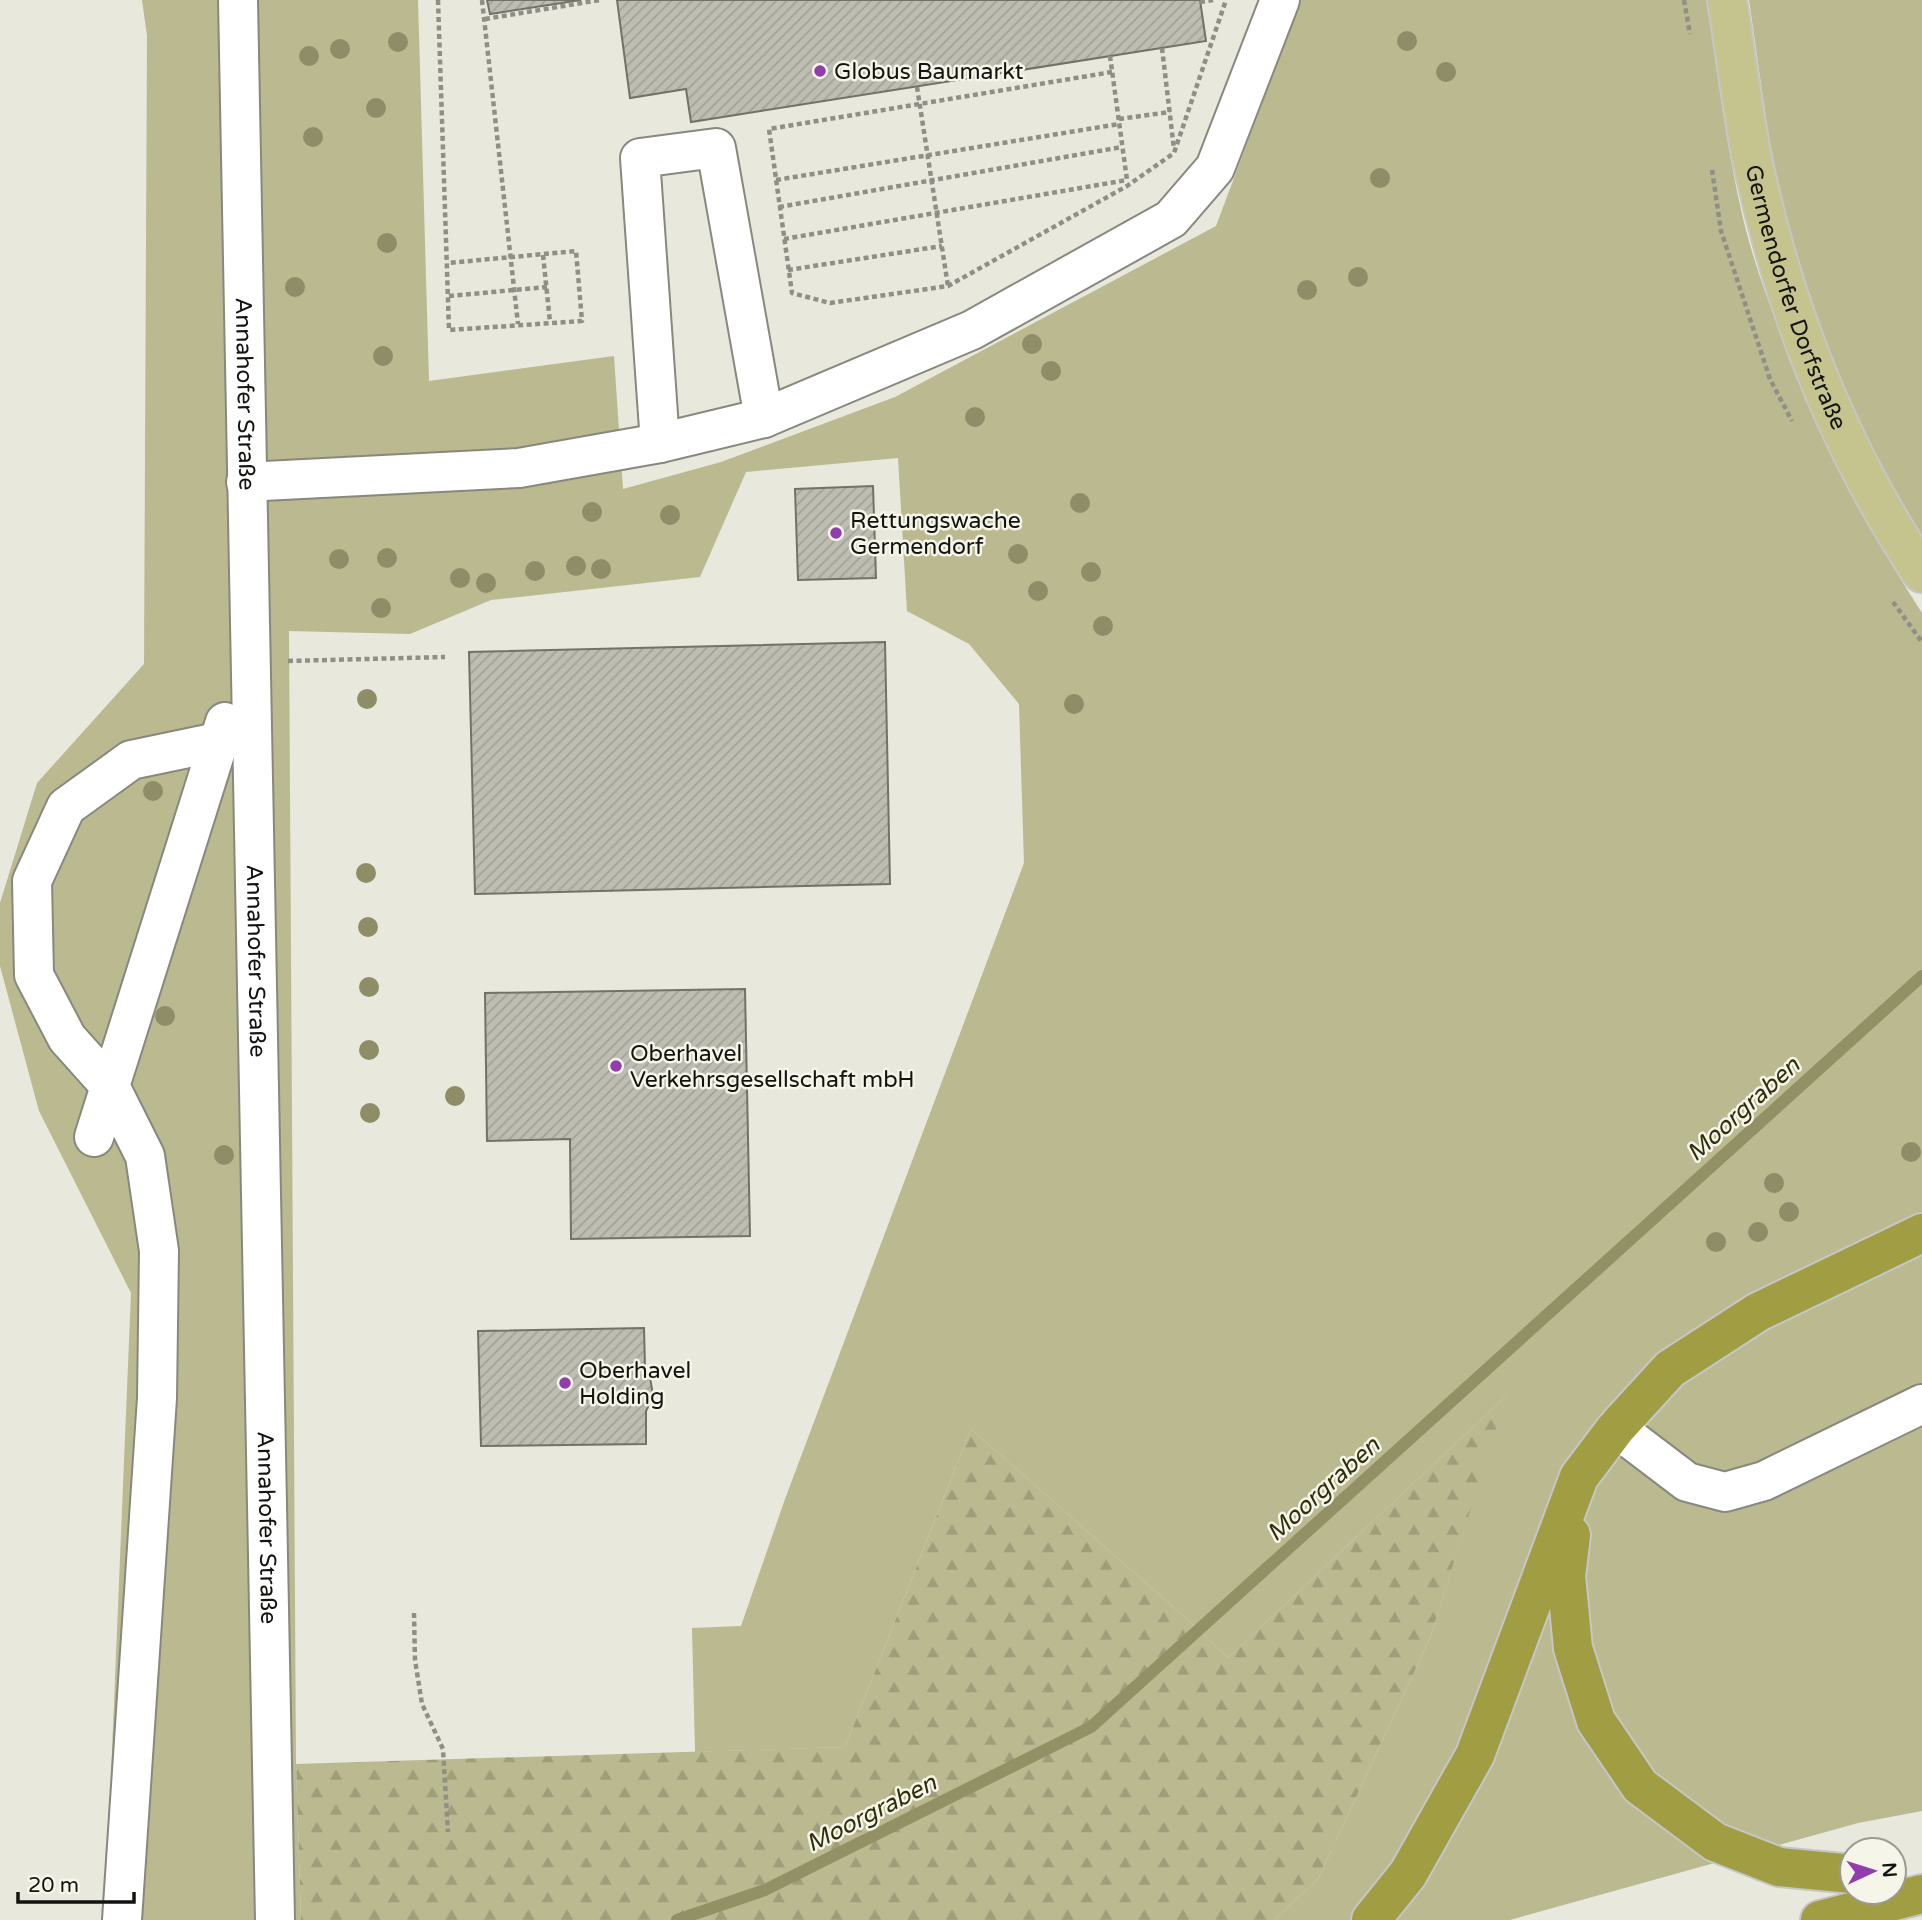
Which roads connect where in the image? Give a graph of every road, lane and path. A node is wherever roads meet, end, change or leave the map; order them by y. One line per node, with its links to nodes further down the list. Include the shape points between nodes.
1 (237, 0): 40 (street, Annahofer Straße)
2 (439, 0): 30 (path)
3 (482, 0): 10 (path)
4 (600, 0): 10 (path)
5 (1213, 0): 9 (path)
6 (1226, 0): 19 (path)
7 (1280, 0): 38 (street, via 1215,168 1171,219 972,330)
8 (1727, 0): 41 (main road, Germendorfer Dorfstraße, via 1752,161 1794,315 1856,461)
9 (1200, 2)
10 (485, 19): 29 (path)
11 (1162, 48): 16 (path)
12 (1110, 56): 13 (path)
13 (1112, 72): 15 (path); 17 (path)
14 (917, 87): 15 (path)
15 (920, 104): 20 (path); 21 (path, via 769,129)
16 (1170, 112): 17 (path); 19 (path)
17 (1119, 122): 18 (path); 20 (path)
18 (1122, 147): 22 (path); 23 (path)
19 (1174, 153): 23 (path)
20 (927, 154): 21 (path); 22 (path)
21 (776, 180): 24 (path)
22 (932, 182): 24 (path); 25 (path)
23 (1127, 183): 25 (path); 32 (path)
24 (779, 207): 26 (path)
25 (937, 214): 26 (path); 27 (path)
26 (784, 239): 31 (path)
27 (942, 246): 31 (path); 32 (path)
28 (543, 255): 29 (path); 33 (path); 36 (path, via 576,251 582,321)
29 (510, 258): 30 (path); 34 (path)
30 (448, 263): 35 (path)
31 (788, 270): 32 (path, via 792,293 830,303)
32 (948, 286)
33 (547, 287): 34 (path); 36 (path)
34 (514, 290): 35 (path); 37 (path)
35 (449, 296): 37 (path, via 449,330)
36 (550, 322): 37 (path)
37 (518, 324)
38 (764, 418): 39 (street); 39 (street, via 716,148 640,158)
39 (660, 443): 40 (street, via 519,468)
40 (246, 482): 43 (street, Annahofer Straße)
41 (1922, 573)
42 (444, 657): 43 (path)
43 (250, 662): 44 (street); 56 (street, Annahofer Straße)
44 (217, 742): 45 (street); 45 (street, via 131,760 66,807 33,881 34,975 67,1038)
45 (110, 1086): 46 (street); 55 (street, via 145,1156 159,1251 157,1398)
46 (94, 1137)
47 (1922, 1233): 49 (highway, via 1758,1311 1670,1369)
48 (1922, 1404): 49 (street, via 1764,1482 1725,1492 1687,1482)
49 (1616, 1428): 50 (highway)
50 (1578, 1477): 53 (highway, via 1566,1576 1573,1648 1596,1721 1640,1786 1714,1842 1779,1867); 57 (highway, via 1475,1755 1408,1874)
51 (414, 1613): 52 (path, via 422,1704 443,1748)
52 (448, 1832)
53 (1838, 1873)
54 (1922, 1894): 58 (highway)
55 (122, 1920)
56 (275, 1920)
57 (1371, 1920)
58 (1820, 1920)

